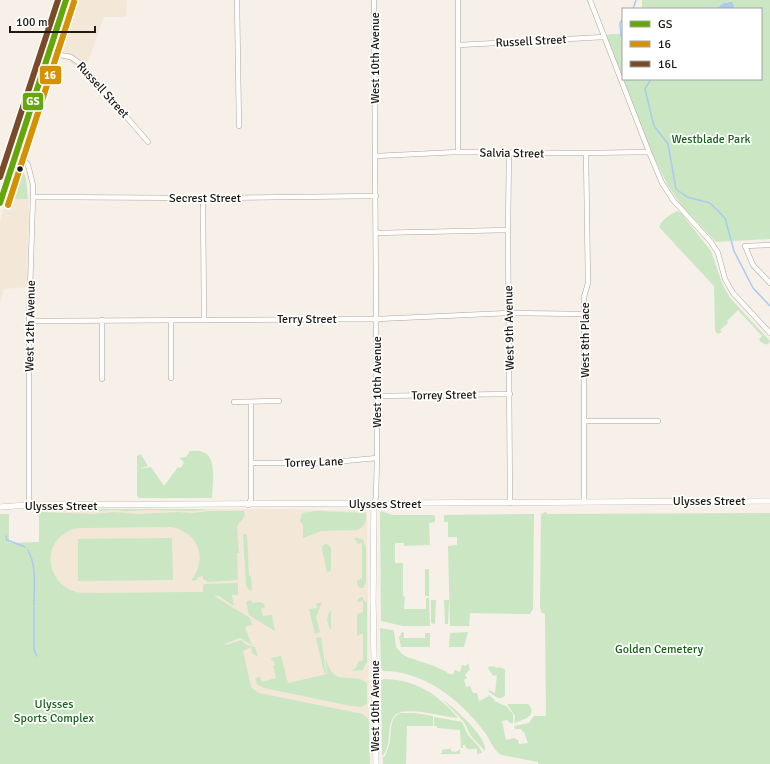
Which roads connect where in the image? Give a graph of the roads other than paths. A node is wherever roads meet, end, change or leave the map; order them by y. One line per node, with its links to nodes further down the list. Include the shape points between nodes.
1 (66, 0): 8 (main road)
2 (237, 0): 9 (street)
3 (374, 0): 16 (street, West 10th Avenue)
4 (458, 0): 7 (street)
5 (590, 0): 6 (street)
6 (604, 37): 7 (street, Russell Street); 13 (street)
7 (459, 45): 12 (street)
8 (49, 53): 10 (street, Russell Street, via 71,57 82,65); 11 (main road)
9 (239, 126)
10 (148, 142)
11 (17, 150): 18 (street, West 12th Avenue, via 28,165); 20 (main road)
12 (458, 152): 14 (street, Salvia Street); 16 (street, Salvia Street)
13 (649, 152): 15 (street, Salvia Street); 32 (street, via 662,183 673,200 718,253 725,279 733,293)
14 (509, 153): 15 (street, Salvia Street); 21 (street, West 9th Avenue)
15 (586, 153): 26 (street, West 8th Place, via 588,283 584,298)
16 (376, 156): 17 (street, West 10th Avenue)
17 (376, 196): 19 (street, Secrest Street); 22 (street, West 10th Avenue)
18 (33, 197): 19 (street, Secrest Street); 31 (street, West 12th Avenue)
19 (203, 198): 30 (street)
20 (0, 203)
21 (508, 230): 22 (street); 25 (street, West 9th Avenue)
22 (376, 233): 27 (street, West 10th Avenue)
23 (770, 245): 24 (street, via 745,246 753,265)
24 (770, 283)
25 (509, 313): 26 (street, Terry Street); 27 (street, Terry Street); 35 (street, West 9th Avenue)
26 (584, 314): 40 (street, West 8th Place)
27 (377, 319): 30 (street, Terry Street); 36 (street, West 10th Avenue)
28 (102, 320): 29 (street, Terry Street); 31 (street, Terry Street); 34 (street)
29 (171, 320): 30 (street, Terry Street); 33 (street)
30 (204, 320)
31 (29, 321): 49 (street, West 12th Avenue)
32 (770, 333)
33 (171, 378)
34 (102, 379)
35 (510, 394): 36 (street, Torrey Street); 47 (street, West 9th Avenue)
36 (377, 396): 42 (street, West 10th Avenue)
37 (279, 401): 39 (street)
38 (234, 402): 39 (street)
39 (251, 402): 43 (street)
40 (585, 421): 41 (street); 46 (street, West 8th Place)
41 (658, 421)
42 (377, 458): 43 (street, Torrey Lane, via 323,463); 48 (street, West 10th Avenue)
43 (251, 463): 45 (street)
44 (770, 501): 46 (street, Ulysses Street)
45 (249, 502): 48 (street, Ulysses Street); 49 (street, Ulysses Street)
46 (584, 502): 47 (street, Ulysses Street)
47 (510, 503): 48 (street, Ulysses Street)
48 (374, 504): 51 (street, West 10th Avenue)
49 (29, 506): 50 (street, Ulysses Street)
50 (0, 507)
51 (376, 764)

